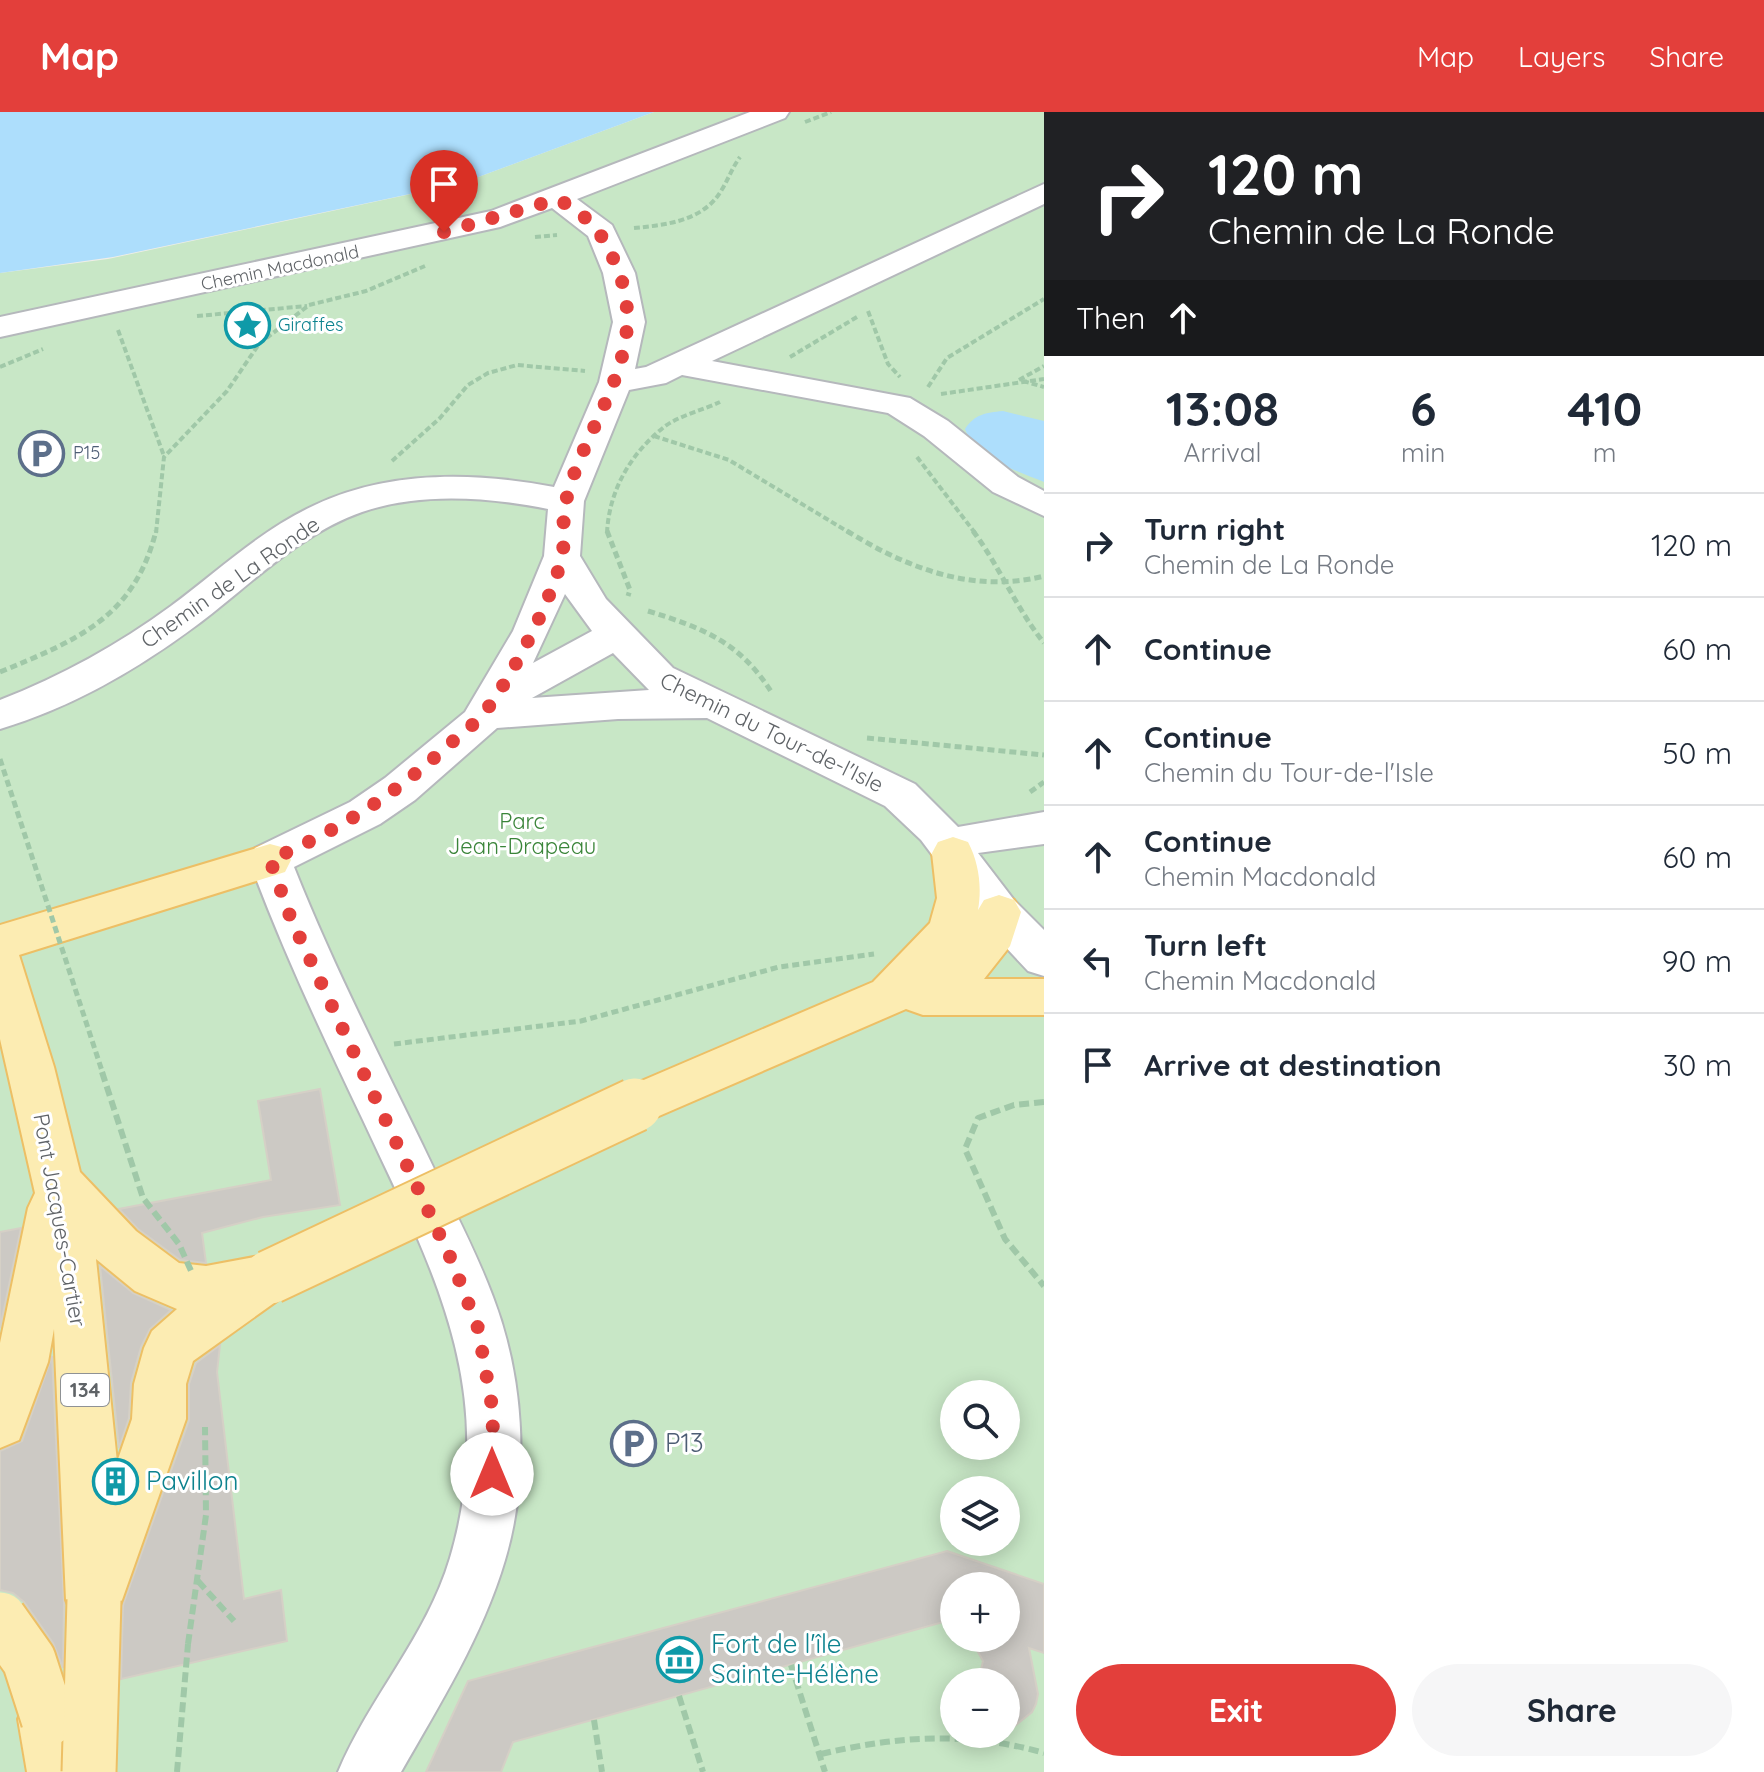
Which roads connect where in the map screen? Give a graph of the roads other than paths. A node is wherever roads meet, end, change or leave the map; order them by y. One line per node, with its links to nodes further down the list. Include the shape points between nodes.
1 (775, 112): 2 (street, Chemin Macdonald)
2 (742, 139): 3 (street, Chemin Macdonald); 4 (street, Chemin Macdonald)
3 (636, 163): 4 (street); 6 (street, Chemin Macdonald)
4 (666, 180): 6 (street, Chemin Macdonald)
5 (1044, 193): 9 (street, via 797,311)
6 (580, 214): 7 (street, via 619,273); 8 (street, Chemin Macdonald, via 500,218)
7 (629, 322): 9 (street, via 672,341); 11 (street)
8 (0, 327)
9 (717, 343): 10 (street)
10 (679, 365): 11 (street, via 654,376); 13 (street, via 912,405 1006,483)
11 (616, 382): 12 (street)
12 (566, 501): 14 (street); 18 (street, Chemin de La Ronde, via 498,488 451,486 346,504 279,544 117,660)
13 (1044, 505)
14 (562, 556): 15 (street, Chemin du Tour-de-l'Isle, via 592,608); 17 (street, via 532,631)
15 (615, 635): 16 (street, Chemin du Tour-de-l'Isle, via 659,678); 17 (street)
16 (717, 709): 17 (street, via 625,702 538,714); 20 (street, Chemin du Tour-de-l'Isle, via 900,795)
17 (483, 714): 21 (street, via 400,789 365,813)
18 (0, 715)
19 (1037, 810): 20 (street)
20 (963, 846): 22 (street, Chemin du Tour-de-l'Isle); 26 (main road, via 961,907 929,959)
21 (270, 860): 23 (main road); 35 (street, via 291,919 451,1259 478,1328 493,1412 492,1474 467,1589)
22 (999, 912): 24 (street, Chemin du Tour-de-l'Isle); 26 (main road, via 983,952 960,974)
23 (0, 943)
24 (1044, 958)
25 (0, 960): 28 (main road, Pont Jacques-Cartier / 134)
26 (881, 976): 27 (main road); 29 (main road, bridge, via 635,1105)
27 (1044, 997)
28 (58, 1182): 29 (main road, via 142,1269 166,1285 194,1290); 30 (main road, via 22,1362); 31 (main road, Pont Jacques-Cartier / 134, via 83,1360)
29 (270, 1277): 31 (main road, via 170,1348 160,1384 159,1419)
30 (0, 1422)
31 (94, 1600): 34 (main road, Pont Jacques-Cartier / 134, bridge)
32 (0, 1619): 33 (main road, bridge, via 29,1660 48,1719)
33 (57, 1772)
34 (89, 1772)
35 (368, 1772)

